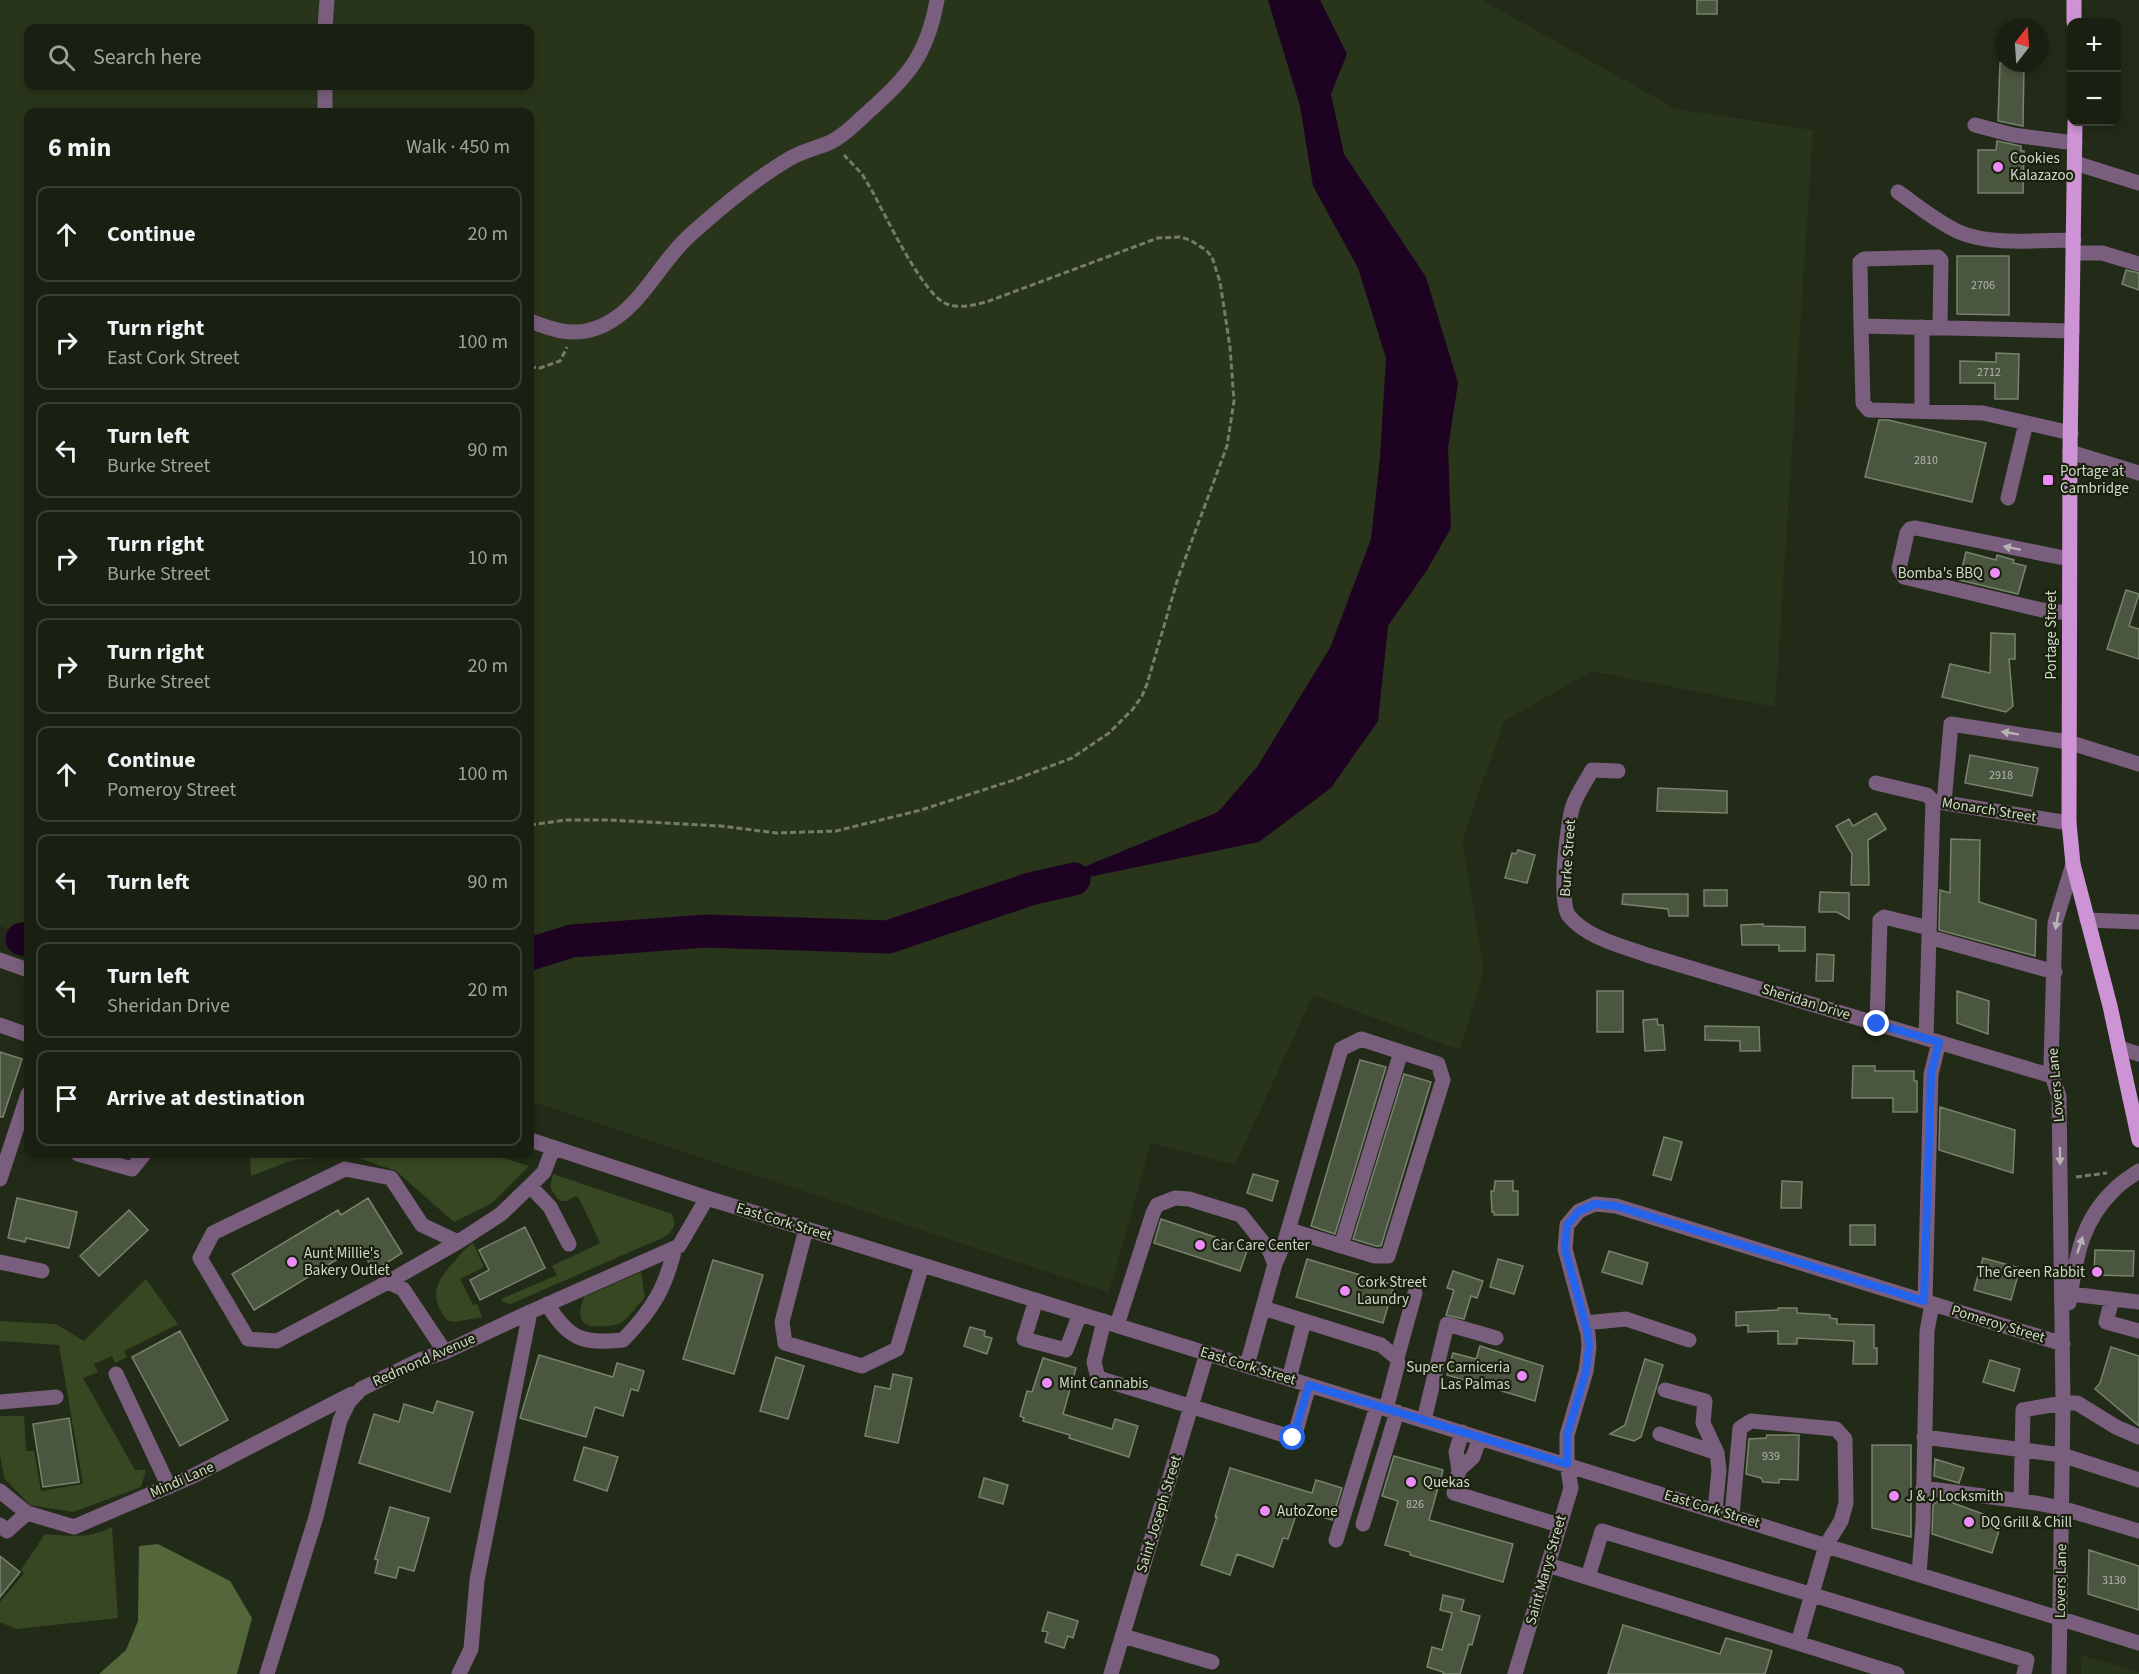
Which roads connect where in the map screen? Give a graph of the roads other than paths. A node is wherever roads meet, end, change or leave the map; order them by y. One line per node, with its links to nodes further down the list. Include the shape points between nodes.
1 (327, 0): 5 (street)
2 (937, 0): 16 (street, via 927,40 907,73 875,106 831,142 789,158 740,194 678,247 621,315 590,331 569,333)
3 (2074, 0): 4 (main road)
4 (2074, 18)
5 (325, 24)
6 (325, 90): 7 (street)
7 (325, 108)
8 (1975, 125): 10 (street, via 2013,135)
9 (2075, 126): 10 (main road, Portage Street)
10 (2075, 143): 11 (main road, Portage Street)
11 (2075, 163): 12 (street); 14 (main road, Portage Street)
12 (2139, 183)
13 (1898, 192): 14 (street, via 1961,233 1984,240)
14 (2074, 246): 15 (street); 20 (main road, Portage Street)
15 (2139, 264)
16 (534, 322)
17 (1861, 326): 18 (street); 19 (street, via 1860,262 1938,257); 21 (street, via 1863,403 1869,410)
18 (1922, 327): 19 (street); 21 (street)
19 (1940, 328): 20 (street)
20 (2072, 331): 23 (main road, Portage Street)
21 (1922, 411): 22 (street, via 1983,412)
22 (2026, 423): 23 (street); 26 (street)
23 (2071, 433): 24 (main road, Portage Street)
24 (2070, 453): 25 (street); 27 (main road, Portage Street)
25 (2139, 473)
26 (2008, 498)
27 (2069, 559): 28 (main road, Portage Street); 28 (street, one-way to 28, via 1916,528 1907,533 1899,568 1904,577)
28 (2069, 613): 29 (main road, Portage Street)
29 (2068, 742): 30 (street); 33 (street, one-way to 33, via 1951,724); 34 (main road, Portage Street)
30 (2139, 764)
31 (1618, 771): 36 (street, Burke Street, via 1592,770 1573,804 1564,897)
32 (1876, 783): 33 (street, Monarch Street, via 1927,795)
33 (1939, 802): 34 (street, Monarch Street); 39 (street)
34 (2069, 823): 35 (main road, Portage Street)
35 (2073, 864): 37 (main road, Portage Street); 42 (street, Lovers Lane, one-way to 42, via 2055,923)
36 (1567, 914): 43 (street, Sheridan Drive, via 1578,925 1606,940 1647,955)
37 (2087, 920): 38 (street); 47 (main road, Portage Street)
38 (2139, 922)
39 (1929, 932): 42 (street); 43 (street, via 1884,917 1880,920); 46 (street)
40 (0, 960): 41 (street)
41 (24, 969)
42 (2055, 972): 50 (street, Lovers Lane)
43 (1877, 1024): 46 (street, Sheridan Drive)
44 (0, 1025): 45 (street)
45 (24, 1034)
46 (1932, 1040): 50 (street, Sheridan Drive); 76 (street)
47 (2119, 1048): 49 (street); 52 (main road, Portage Street)
48 (1401, 1052): 62 (street, via 1361,1039 1341,1049); 65 (street); 65 (street, via 1438,1064 1443,1080 1388,1256)
49 (2139, 1054)
50 (2052, 1076): 89 (street, Lovers Lane, one-way to 89, via 2059,1096)
51 (22, 1137): 58 (street)
52 (2139, 1140)
53 (534, 1141): 54 (street, East Cork Street)
54 (553, 1148): 59 (street, via 544,1172); 60 (street, East Cork Street)
55 (92, 1158): 56 (street, via 132,1169)
56 (141, 1158)
57 (2139, 1171): 73 (street, Lovers Lane, one-way to 57, via 2077,1251 2088,1224 2113,1190)
58 (0, 1179)
59 (530, 1186): 63 (street, via 501,1214); 64 (street, via 550,1207)
60 (708, 1198): 61 (street, East Cork Street); 66 (street)
61 (806, 1229): 69 (street, East Cork Street); 69 (street, via 782,1322 784,1343 862,1366 897,1349)
62 (1288, 1230): 65 (street); 68 (street)
63 (458, 1242): 71 (street); 71 (street, via 422,1225 392,1178 345,1169 213,1233 200,1258 248,1339 277,1341)
64 (569, 1244)
65 (1341, 1245)
66 (675, 1248): 78 (street, Redmond Avenue); 78 (street, via 668,1276 653,1305 623,1340 602,1342 574,1336 561,1326)
67 (0, 1262): 70 (street)
68 (1275, 1264): 79 (street); 83 (street, via 1269,1250 1241,1215 1175,1198 1157,1206)
69 (922, 1265): 75 (street, East Cork Street)
70 (42, 1271)
71 (388, 1282): 91 (street, via 403,1289)
72 (1415, 1293): 93 (street)
73 (2071, 1294): 74 (street); 89 (street, Lovers Lane)
74 (2112, 1299): 77 (street); 85 (street, via 2106,1322)
75 (1036, 1300): 81 (street, East Cork Street); 88 (street, via 1024,1339 1066,1350)
76 (1928, 1302): 84 (street, Pomeroy Street, via 1658,1218 1595,1204 1579,1211 1567,1225 1565,1249); 89 (street, Pomeroy Street); 108 (street)
77 (2139, 1302)
78 (547, 1304): 80 (street, Redmond Avenue)
79 (1263, 1308): 82 (street); 94 (street)
80 (530, 1312): 91 (street, Redmond Avenue); 141 (street, via 477,1580 471,1648)
81 (1080, 1314): 83 (street, East Cork Street); 88 (street)
82 (1304, 1321): 93 (street, via 1381,1346); 96 (street)
83 (1110, 1323): 90 (street); 92 (street, East Cork Street)
84 (1585, 1323): 87 (street, via 1626,1319); 114 (street, via 1586,1371 1567,1435)
85 (2139, 1331)
86 (1496, 1338): 105 (street, via 1447,1324)
87 (1689, 1340)
88 (1070, 1342): 90 (street)
89 (2063, 1344): 102 (street, Lovers Lane)
90 (1096, 1350): 103 (street, via 1098,1378)
91 (445, 1352): 98 (street, Redmond Avenue)
92 (1207, 1353): 94 (street, East Cork Street); 103 (street, Saint Joseph Street)
93 (1397, 1358): 104 (street)
94 (1247, 1365): 96 (street, East Cork Street)
95 (116, 1374): 117 (street)
96 (1289, 1379): 97 (street, East Cork Street)
97 (1309, 1385): 103 (street, via 1293,1438); 104 (street, East Cork Street)
98 (361, 1389): 117 (street, Mindi Lane); 140 (street, Redmond Avenue, via 340,1419 316,1517)
99 (1665, 1390): 112 (street, via 1705,1401 1703,1423)
100 (56, 1397): 101 (street)
101 (0, 1402)
102 (2063, 1403): 109 (street, via 2077,1403); 111 (street, via 2023,1410); 113 (street, Lovers Lane)
103 (1191, 1406): 136 (street, Saint Joseph Street)
104 (1387, 1409): 105 (street, East Cork Street); 125 (street); 129 (street)
105 (1424, 1420): 106 (street, East Cork Street)
106 (1462, 1432): 110 (street, East Cork Street); 115 (street, via 1456,1452)
107 (1660, 1434): 112 (street)
108 (1924, 1437): 111 (street); 118 (street)
109 (2139, 1437)
110 (1480, 1438): 114 (street, East Cork Street); 115 (street, via 1473,1457)
111 (2023, 1450): 113 (street); 120 (street)
112 (1717, 1453): 122 (street)
113 (2062, 1455): 116 (street); 121 (street, Lovers Lane)
114 (1567, 1464): 122 (street, East Cork Street); 127 (street, Saint Marys Street, via 1571,1488)
115 (1458, 1470): 127 (street, via 1454,1493)
116 (2139, 1480)
117 (169, 1487): 123 (street, Mindi Lane, via 74,1527)
118 (1923, 1488): 120 (street); 132 (street)
119 (0, 1491): 123 (street, Mindi Lane)
120 (2021, 1501): 121 (street)
121 (2061, 1508): 128 (street); 135 (street, Lovers Lane)
122 (1715, 1510): 124 (street, East Cork Street)
123 (27, 1513): 126 (street, via 7,1531)
124 (1732, 1515): 130 (street, East Cork Street); 130 (street, via 1740,1428 1751,1421 1836,1429 1845,1439 1846,1503 1841,1521)
125 (1363, 1524)
126 (0, 1525)
127 (1559, 1525): 131 (street, Saint Marys Street)
128 (2139, 1532)
129 (1336, 1540)
130 (1826, 1545): 132 (street, East Cork Street); 134 (street)
131 (1548, 1565): 133 (street); 143 (street, Saint Marys Street)
132 (1919, 1574): 135 (street, East Cork Street)
133 (1588, 1577): 134 (street, via 1602,1531); 137 (street)
134 (1812, 1595): 137 (street); 145 (street, via 2027,1660)
135 (2060, 1617): 138 (street, East Cork Street); 146 (street, Lovers Lane)
136 (1123, 1636): 139 (street); 142 (street, Saint Joseph Street)
137 (1798, 1643): 144 (street)
138 (2139, 1643)
139 (1212, 1662)
140 (267, 1674)
141 (459, 1674)
142 (1111, 1674)
143 (1515, 1674)
144 (1897, 1674)
145 (2024, 1674)
146 (2059, 1674)

